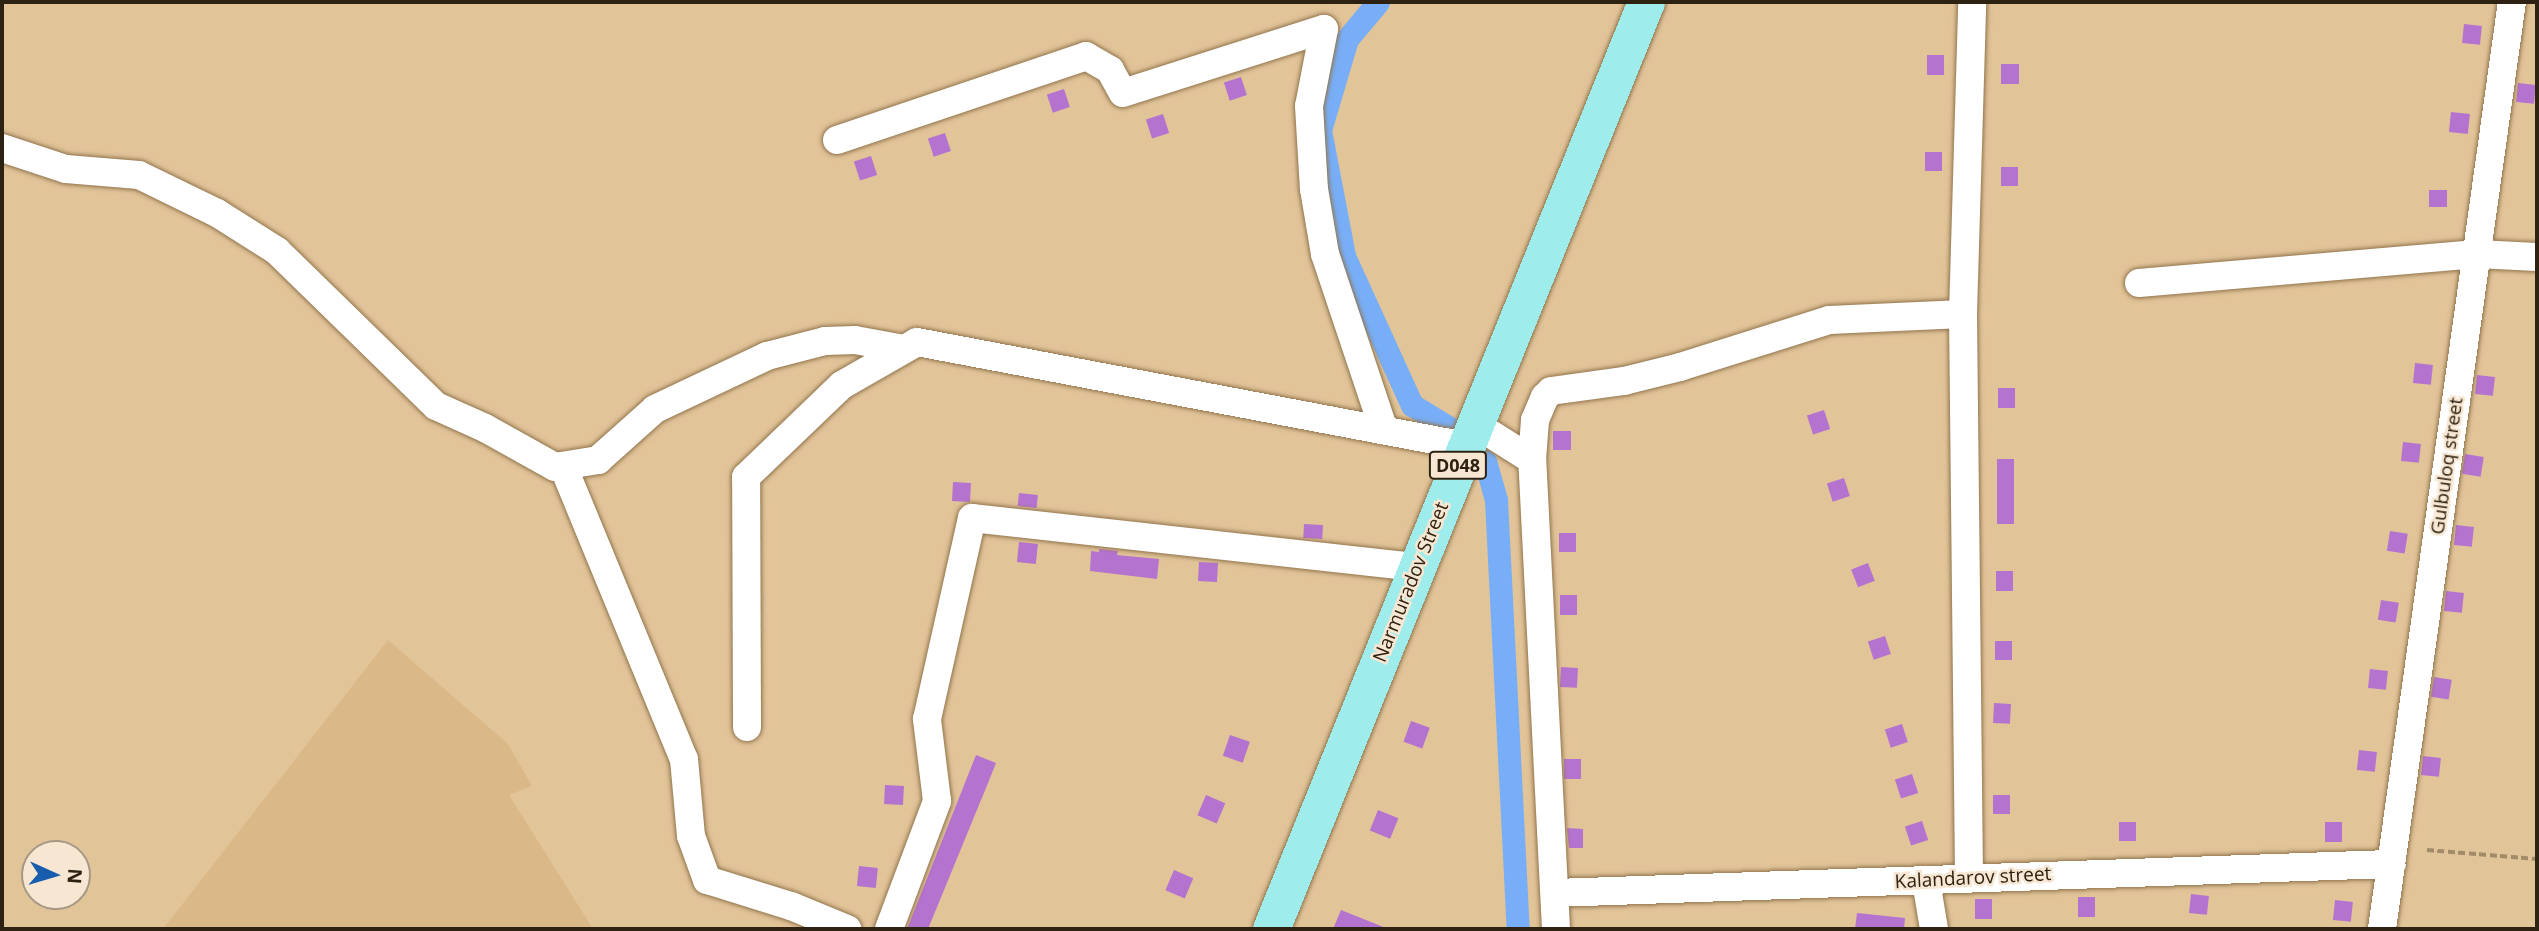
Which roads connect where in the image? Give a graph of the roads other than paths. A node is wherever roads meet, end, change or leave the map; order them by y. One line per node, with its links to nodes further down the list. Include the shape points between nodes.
1 (1646, 2): 12 (main road, Narmuradov Street / D048)
2 (1972, 2): 9 (street)
3 (2512, 2): 6 (street, Gulbuloq street)
4 (837, 140): 11 (street, via 1086,56 1110,69 1123,93 1324,29 1309,106 1314,189 1325,254)
5 (2, 148): 14 (street, via 66,169 139,175 217,213 277,251 436,406 555,467)
6 (2477, 254): 7 (street); 8 (street); 17 (street, Gulbuloq street)
7 (2537, 257)
8 (2139, 282)
9 (1964, 314): 13 (street, via 1829,320 1679,367 1624,381 1551,391 1535,420); 18 (street)
10 (904, 349): 11 (street, via 917,342); 14 (street, via 855,340 825,341 767,356 655,409 598,460); 16 (street, via 842,385 746,477)
11 (1384, 430): 12 (street)
12 (1471, 435): 13 (street); 15 (main road, Narmuradov Street / D048)
13 (1532, 460): 20 (street)
14 (564, 466): 21 (street, via 684,760 691,836 707,880)
15 (1418, 567): 22 (street, via 972,518 927,719 937,801); 23 (main road, Narmuradov Street / D048)
16 (747, 727)
17 (2391, 864): 18 (street, Kalandarov street); 26 (street, Gulbuloq street)
18 (1969, 877): 19 (street, Kalandarov street)
19 (1926, 881): 20 (street, Kalandarov street); 25 (street)
20 (1555, 893): 24 (street)
21 (847, 929)
22 (889, 929)
23 (1271, 929)
24 (1556, 929)
25 (1934, 929)
26 (2382, 929)

